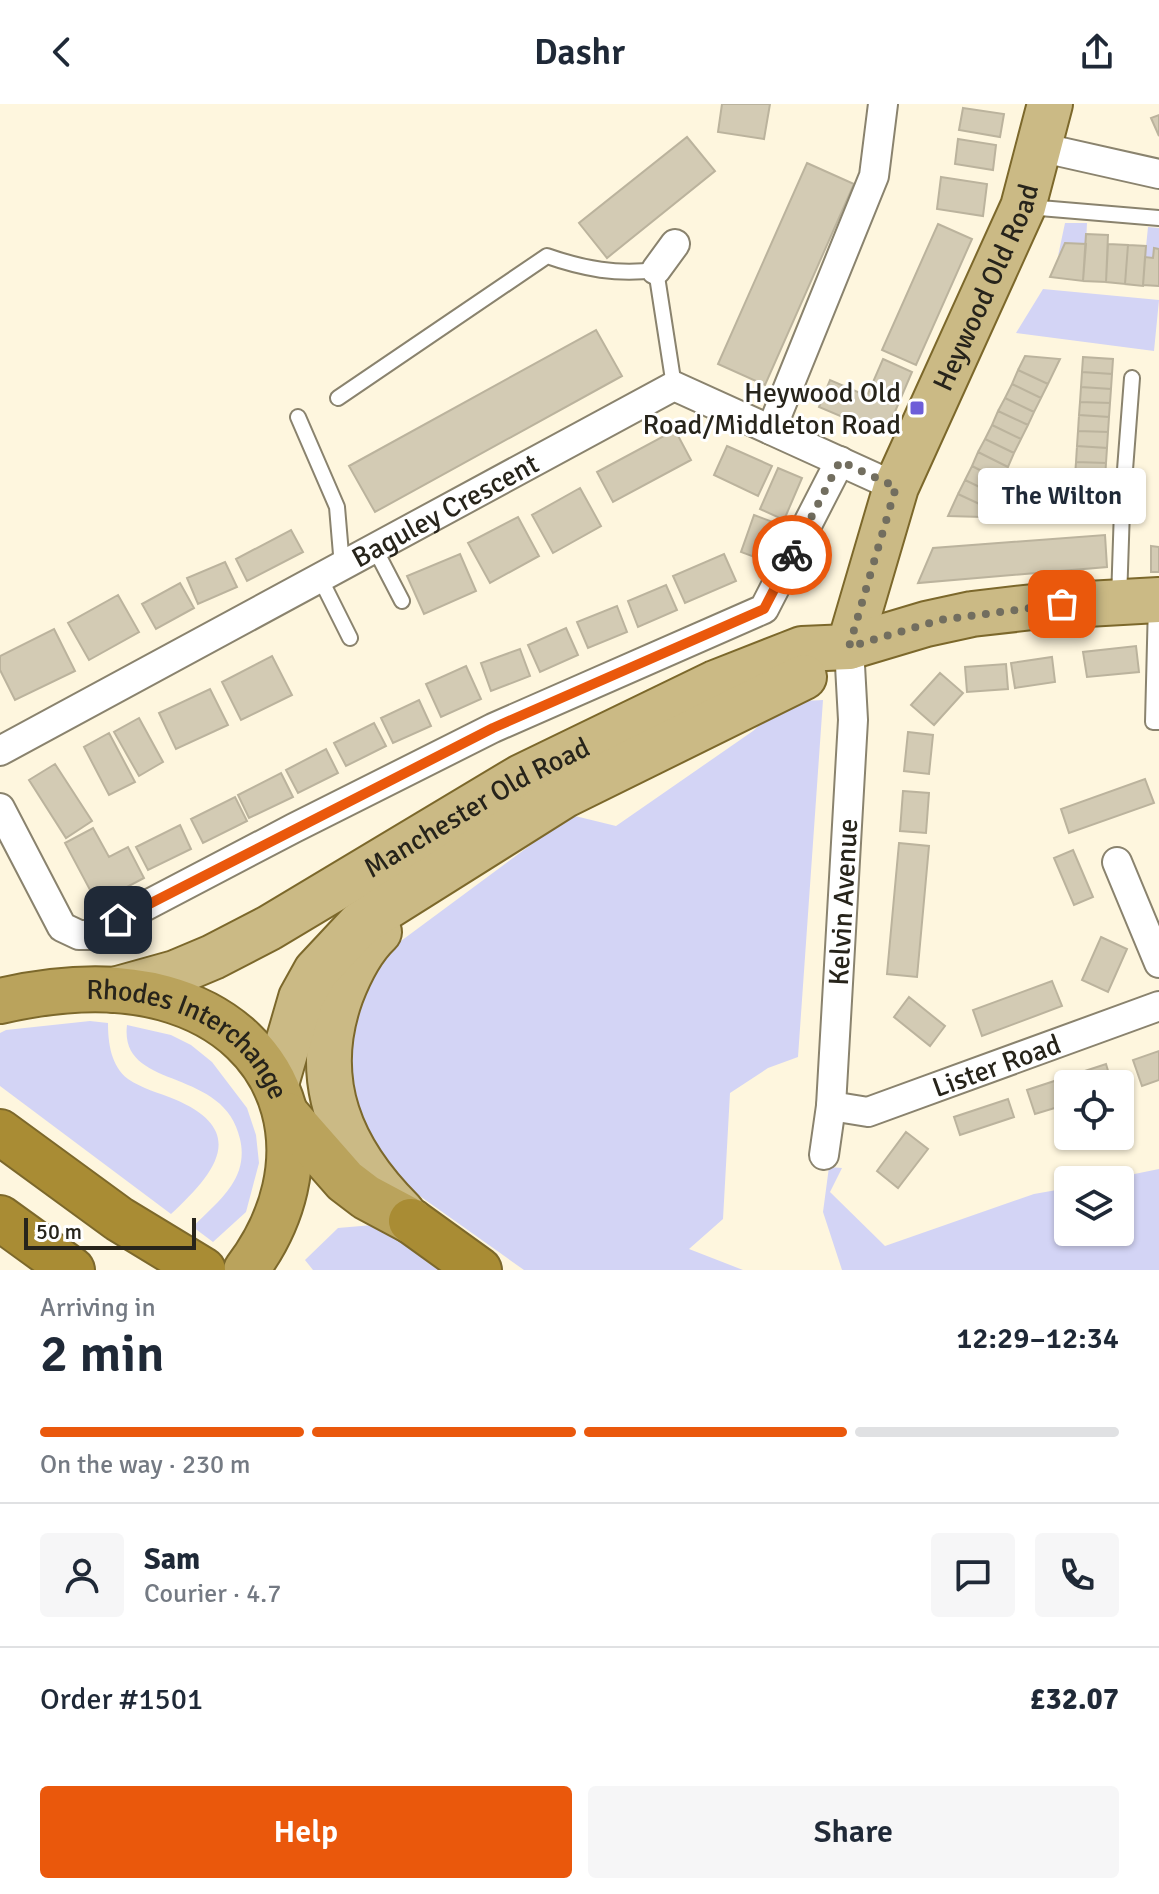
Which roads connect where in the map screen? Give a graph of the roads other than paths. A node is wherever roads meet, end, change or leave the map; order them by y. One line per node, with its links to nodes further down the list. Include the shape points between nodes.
1 (883, 104): 13 (street, via 874,176)
2 (1050, 104): 3 (main road, Heywood Old Road)
3 (1039, 147): 4 (street); 5 (main road, Heywood Old Road)
4 (1159, 174)
5 (1023, 207): 6 (lane); 15 (main road, Heywood Old Road)
6 (1159, 218)
7 (675, 244): 8 (street)
8 (656, 270): 10 (lane); 11 (lane, via 582,268 547,256)
9 (1132, 378): 18 (lane, via 1122,509)
10 (674, 386): 13 (street); 16 (street, Baguley Crescent)
11 (338, 398)
12 (298, 417): 17 (lane, via 337,507)
13 (771, 430): 14 (street)
14 (840, 461): 15 (street); 24 (street, via 764,609 493,728 90,935 62,927)
15 (896, 487): 21 (main road, Heywood Old Road)
16 (375, 549): 17 (street, Baguley Crescent); 19 (lane)
17 (331, 572): 20 (lane); 23 (street, Baguley Crescent)
18 (1145, 600): 21 (main road, Manchester Old Road, via 940,620); 22 (lane, via 1153,722)
19 (402, 601)
20 (350, 638)
21 (849, 647): 25 (main road, Manchester Old Road, via 810,675 565,795); 28 (main road, Manchester Old Road, via 802,649 715,683 521,777 213,957); 32 (street, Kelvin Avenue, via 853,720)
22 (1159, 722)
23 (0, 751)
24 (0, 808)
25 (461, 859): 31 (main road, Manchester Old Road, via 360,924 316,971 301,998); 36 (main road, via 375,936 345,985 329,1042 333,1102 343,1133 381,1191)
26 (1117, 862): 27 (street)
27 (1159, 963)
28 (114, 990): 29 (highway, Rhodes Interchange); 31 (highway, Rhodes Interchange, via 163,997 221,1022 261,1059)
29 (13, 991)
30 (1159, 1006): 32 (street, Lister Road, via 868,1112)
31 (281, 1100): 36 (highway, via 345,1181); 37 (highway, Rhodes Interchange, via 290,1154 287,1176)
32 (831, 1106): 34 (street, Kelvin Avenue)
33 (0, 1132): 39 (highway, via 119,1219)
34 (824, 1155)
35 (0, 1218): 38 (highway)
36 (411, 1221): 40 (highway)
37 (255, 1254)
38 (72, 1270)
39 (203, 1270)
40 (479, 1270)

